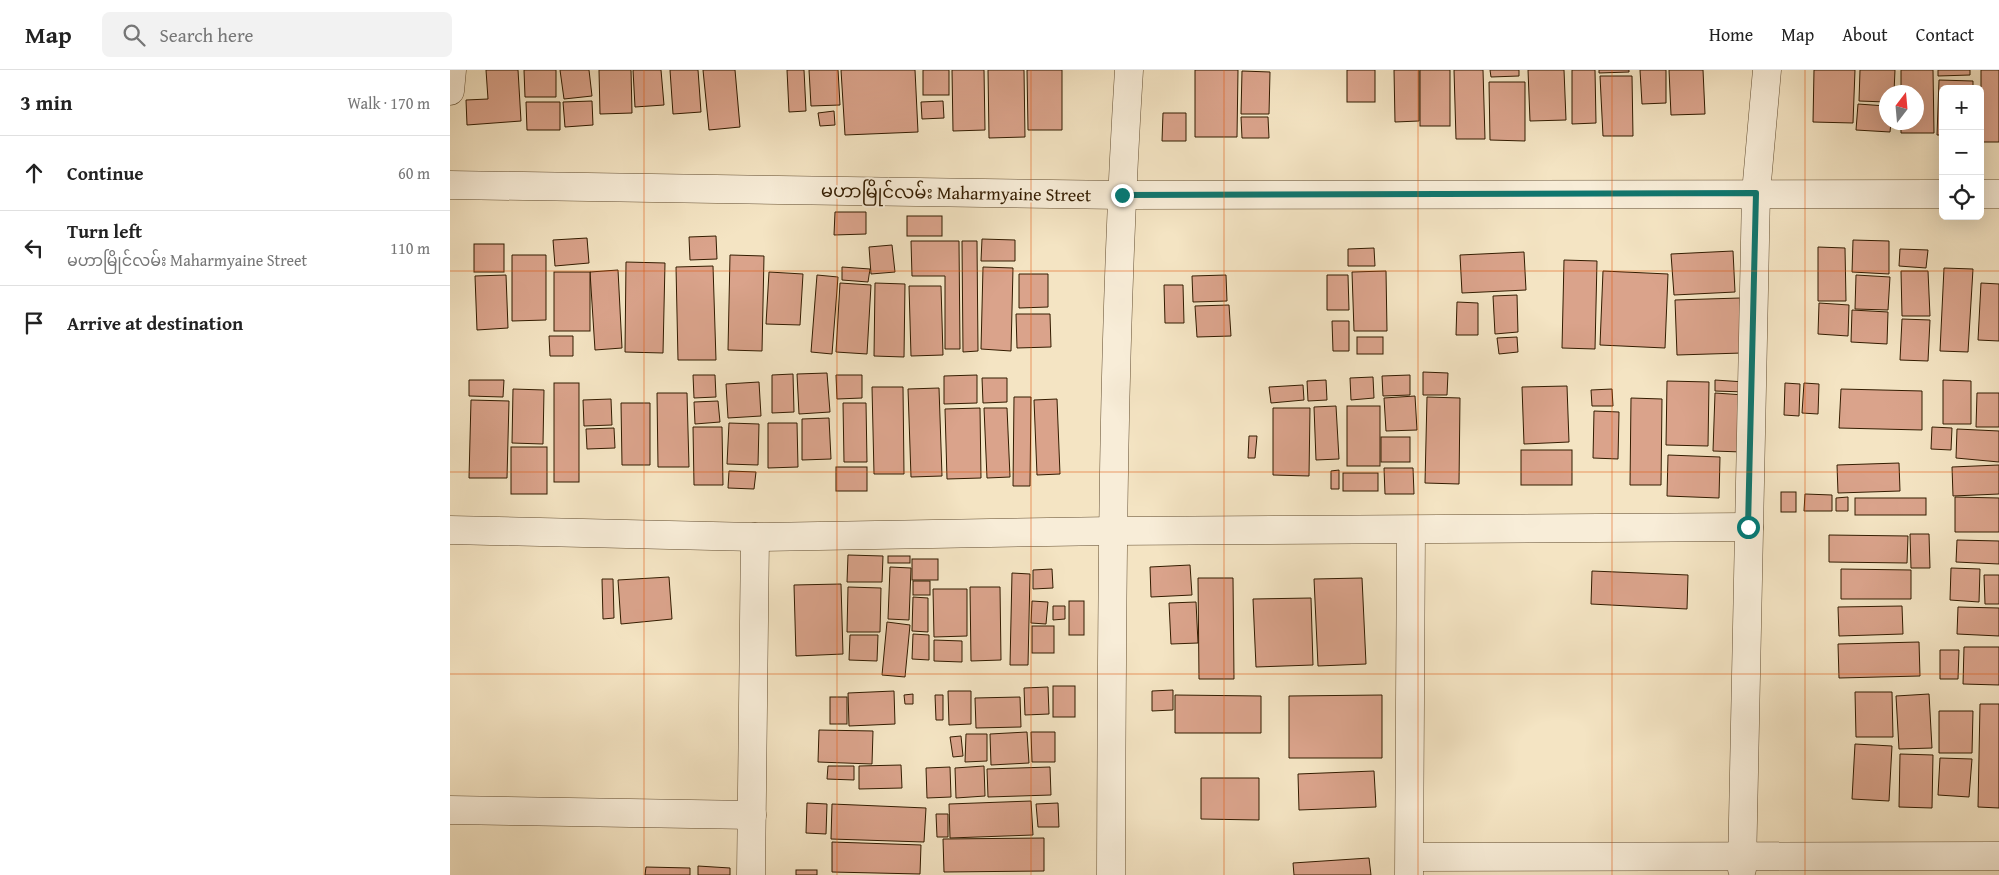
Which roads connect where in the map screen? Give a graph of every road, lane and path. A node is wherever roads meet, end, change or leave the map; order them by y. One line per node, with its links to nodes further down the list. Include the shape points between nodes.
1 (452, 70): 4 (street)
2 (1130, 70): 10 (street)
3 (1767, 70): 6 (street)
4 (450, 91)
5 (450, 186): 10 (street, မဟာမြိုင်လမ်း Maharmyaine Street)
6 (1756, 193): 7 (street, မဟာမြိုင်လမ်း Maharmyaine Street); 10 (street, မဟာမြိုင်လမ်း Maharmyaine Street); 11 (street)
7 (1939, 194)
8 (1984, 194): 9 (street)
9 (1999, 194)
10 (1122, 195): 13 (street)
11 (1748, 527): 14 (street); 19 (street)
12 (450, 530): 15 (street)
13 (1112, 530): 14 (street); 15 (street); 22 (street)
14 (1411, 530): 20 (street)
15 (755, 537): 17 (street)
16 (450, 810): 17 (street)
17 (752, 815): 21 (street)
18 (1999, 856): 19 (street)
19 (1742, 863): 20 (street)
20 (1410, 866)
21 (751, 875)
22 (1111, 875)

